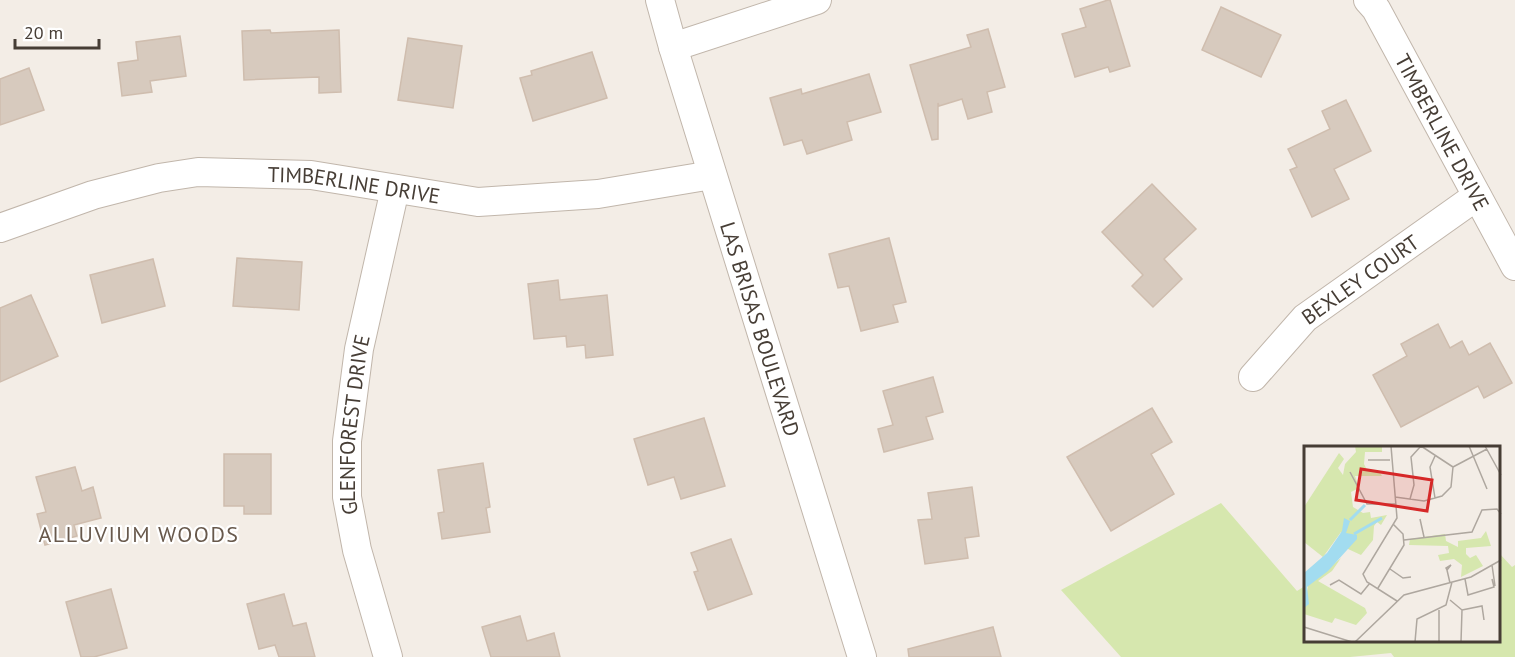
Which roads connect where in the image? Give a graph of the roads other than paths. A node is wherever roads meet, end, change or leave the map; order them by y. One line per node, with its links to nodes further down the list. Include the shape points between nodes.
1 (660, 0): 4 (street, LAS BRISAS BOULEVARD)
2 (817, 0): 4 (street)
3 (1368, 0): 7 (street, TIMBERLINE DRIVE)
4 (673, 47): 5 (street, LAS BRISAS BOULEVARD)
5 (712, 175): 6 (street, TIMBERLINE DRIVE, via 598,194 478,202); 12 (street, LAS BRISAS BOULEVARD)
6 (395, 189): 8 (street, TIMBERLINE DRIVE, via 310,175 198,172 93,195); 11 (street, GLENFOREST DRIVE, via 359,349 347,441 347,497 357,550)
7 (1477, 196): 9 (street, TIMBERLINE DRIVE); 10 (street, BEXLEY COURT, via 1305,318)
8 (0, 228)
9 (1515, 266)
10 (1252, 377)
11 (388, 657)
12 (862, 657)

